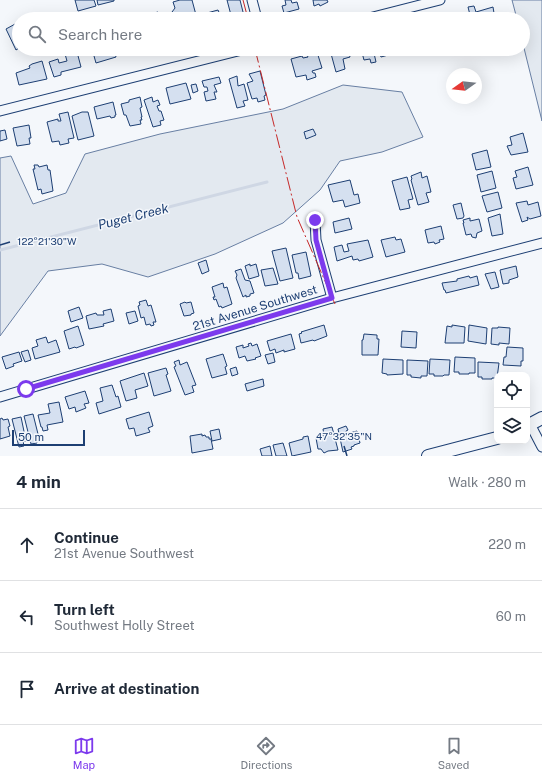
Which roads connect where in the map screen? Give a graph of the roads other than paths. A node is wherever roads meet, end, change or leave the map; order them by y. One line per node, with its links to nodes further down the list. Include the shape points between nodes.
1 (252, 0): 3 (street)
2 (440, 0): 4 (street)
3 (255, 12)
4 (393, 12)
5 (218, 56): 6 (street)
6 (0, 111)
7 (315, 220): 9 (street, via 316,240)
8 (542, 243): 9 (street, 21st Avenue Southwest)
9 (332, 298): 10 (street, 21st Avenue Southwest)
10 (0, 397)
11 (542, 418): 12 (main road)
12 (530, 424)
13 (530, 427): 15 (street)
14 (494, 439): 16 (main road)
15 (542, 447)
16 (428, 456)

